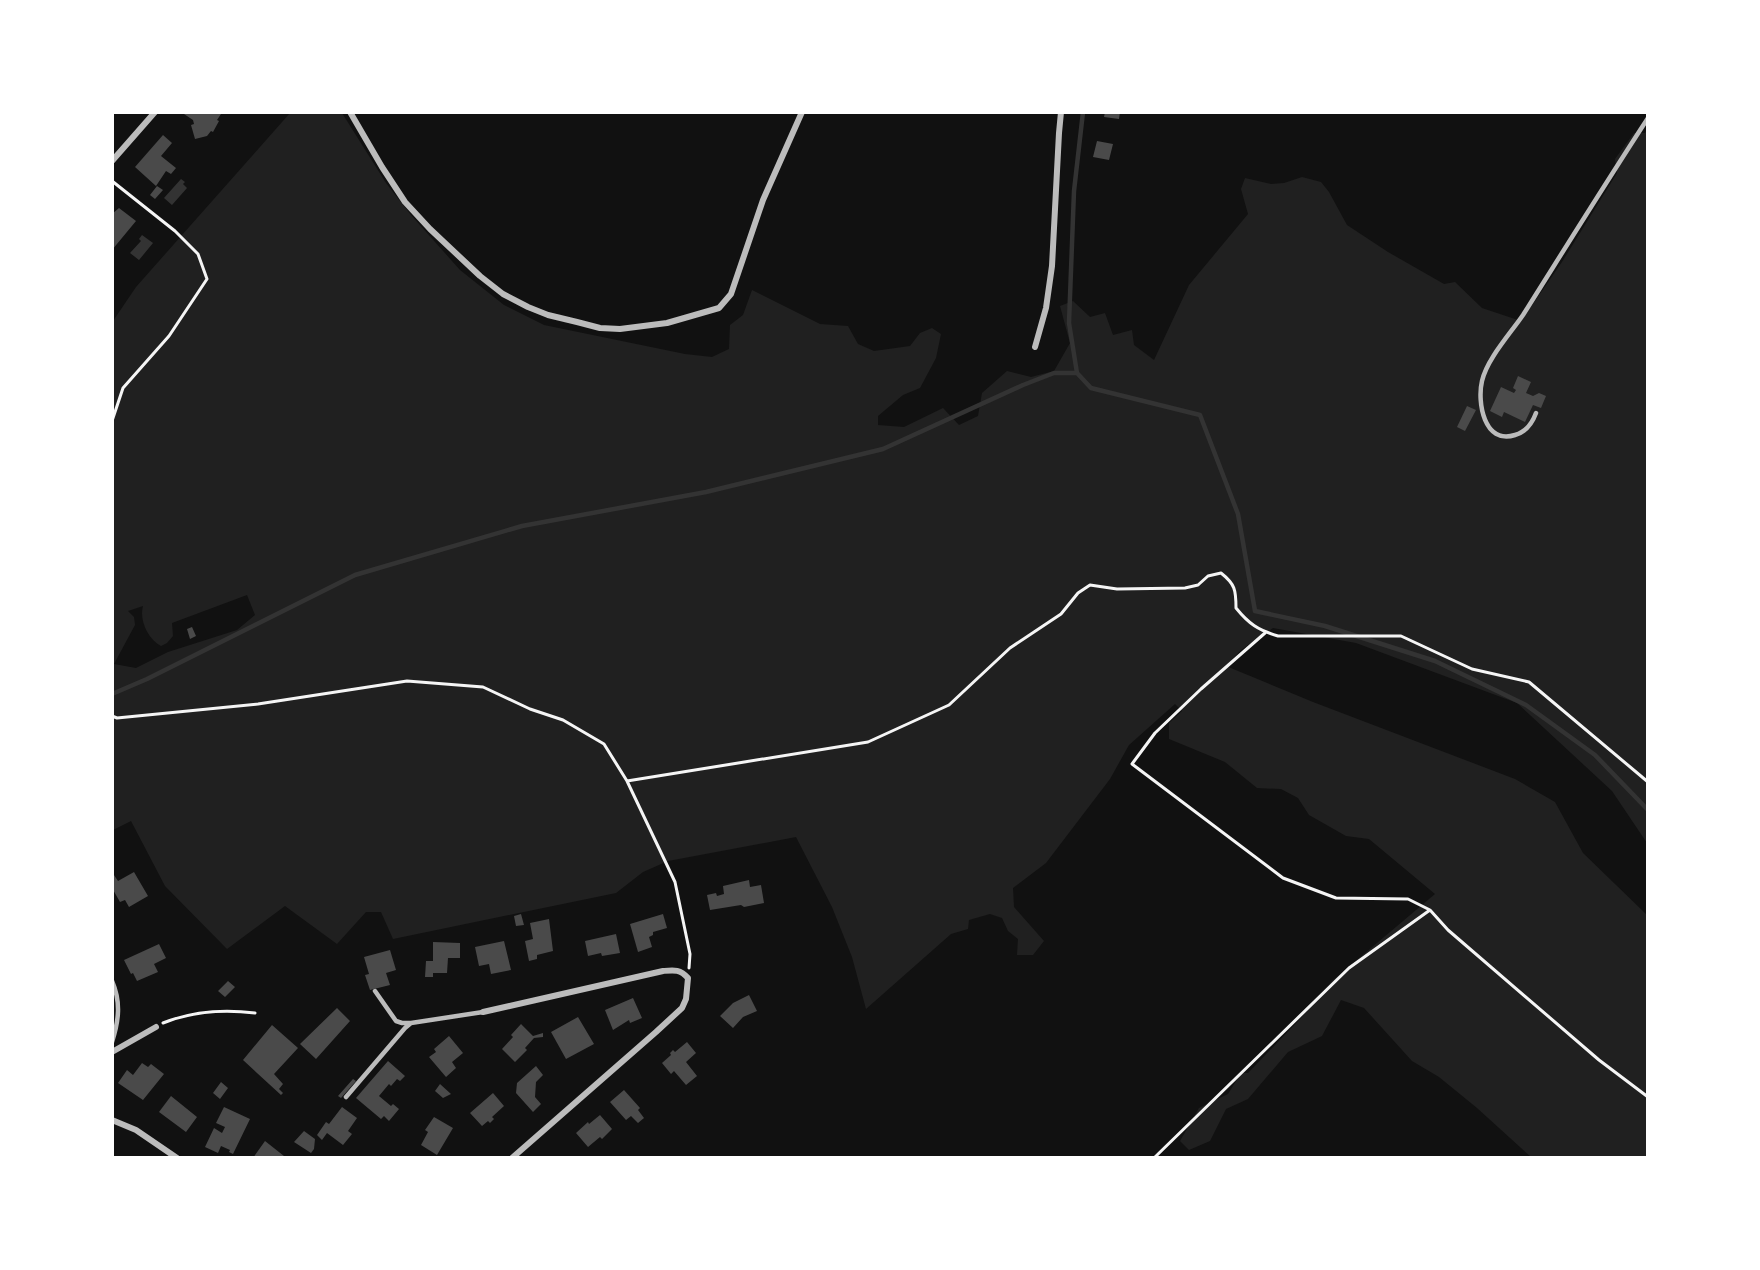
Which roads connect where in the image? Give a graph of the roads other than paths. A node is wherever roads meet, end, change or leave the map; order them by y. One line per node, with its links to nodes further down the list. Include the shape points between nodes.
1 (154, 112): 6 (street)
2 (350, 112): 3 (street, via 405,202 480,276 503,294 548,315 620,329 667,323 719,308 726,302 763,200)
3 (802, 112)
4 (1061, 112): 7 (street, via 1052,267 1047,308)
5 (1647, 118): 8 (lane, via 1482,379 1482,411 1493,432 1508,437 1517,434 1533,422)
6 (112, 161)
7 (1035, 347)
8 (1536, 413)
9 (112, 981): 14 (lane, via 119,1009)
10 (375, 991): 12 (lane, via 396,1021)
11 (483, 1011): 12 (lane); 19 (street, via 675,969 688,978 682,1008)
12 (411, 1023): 16 (lane)
13 (156, 1027): 15 (street)
14 (112, 1042)
15 (112, 1052)
16 (346, 1097)
17 (112, 1120): 18 (street, via 136,1130)
18 (177, 1158)
19 (513, 1158)

